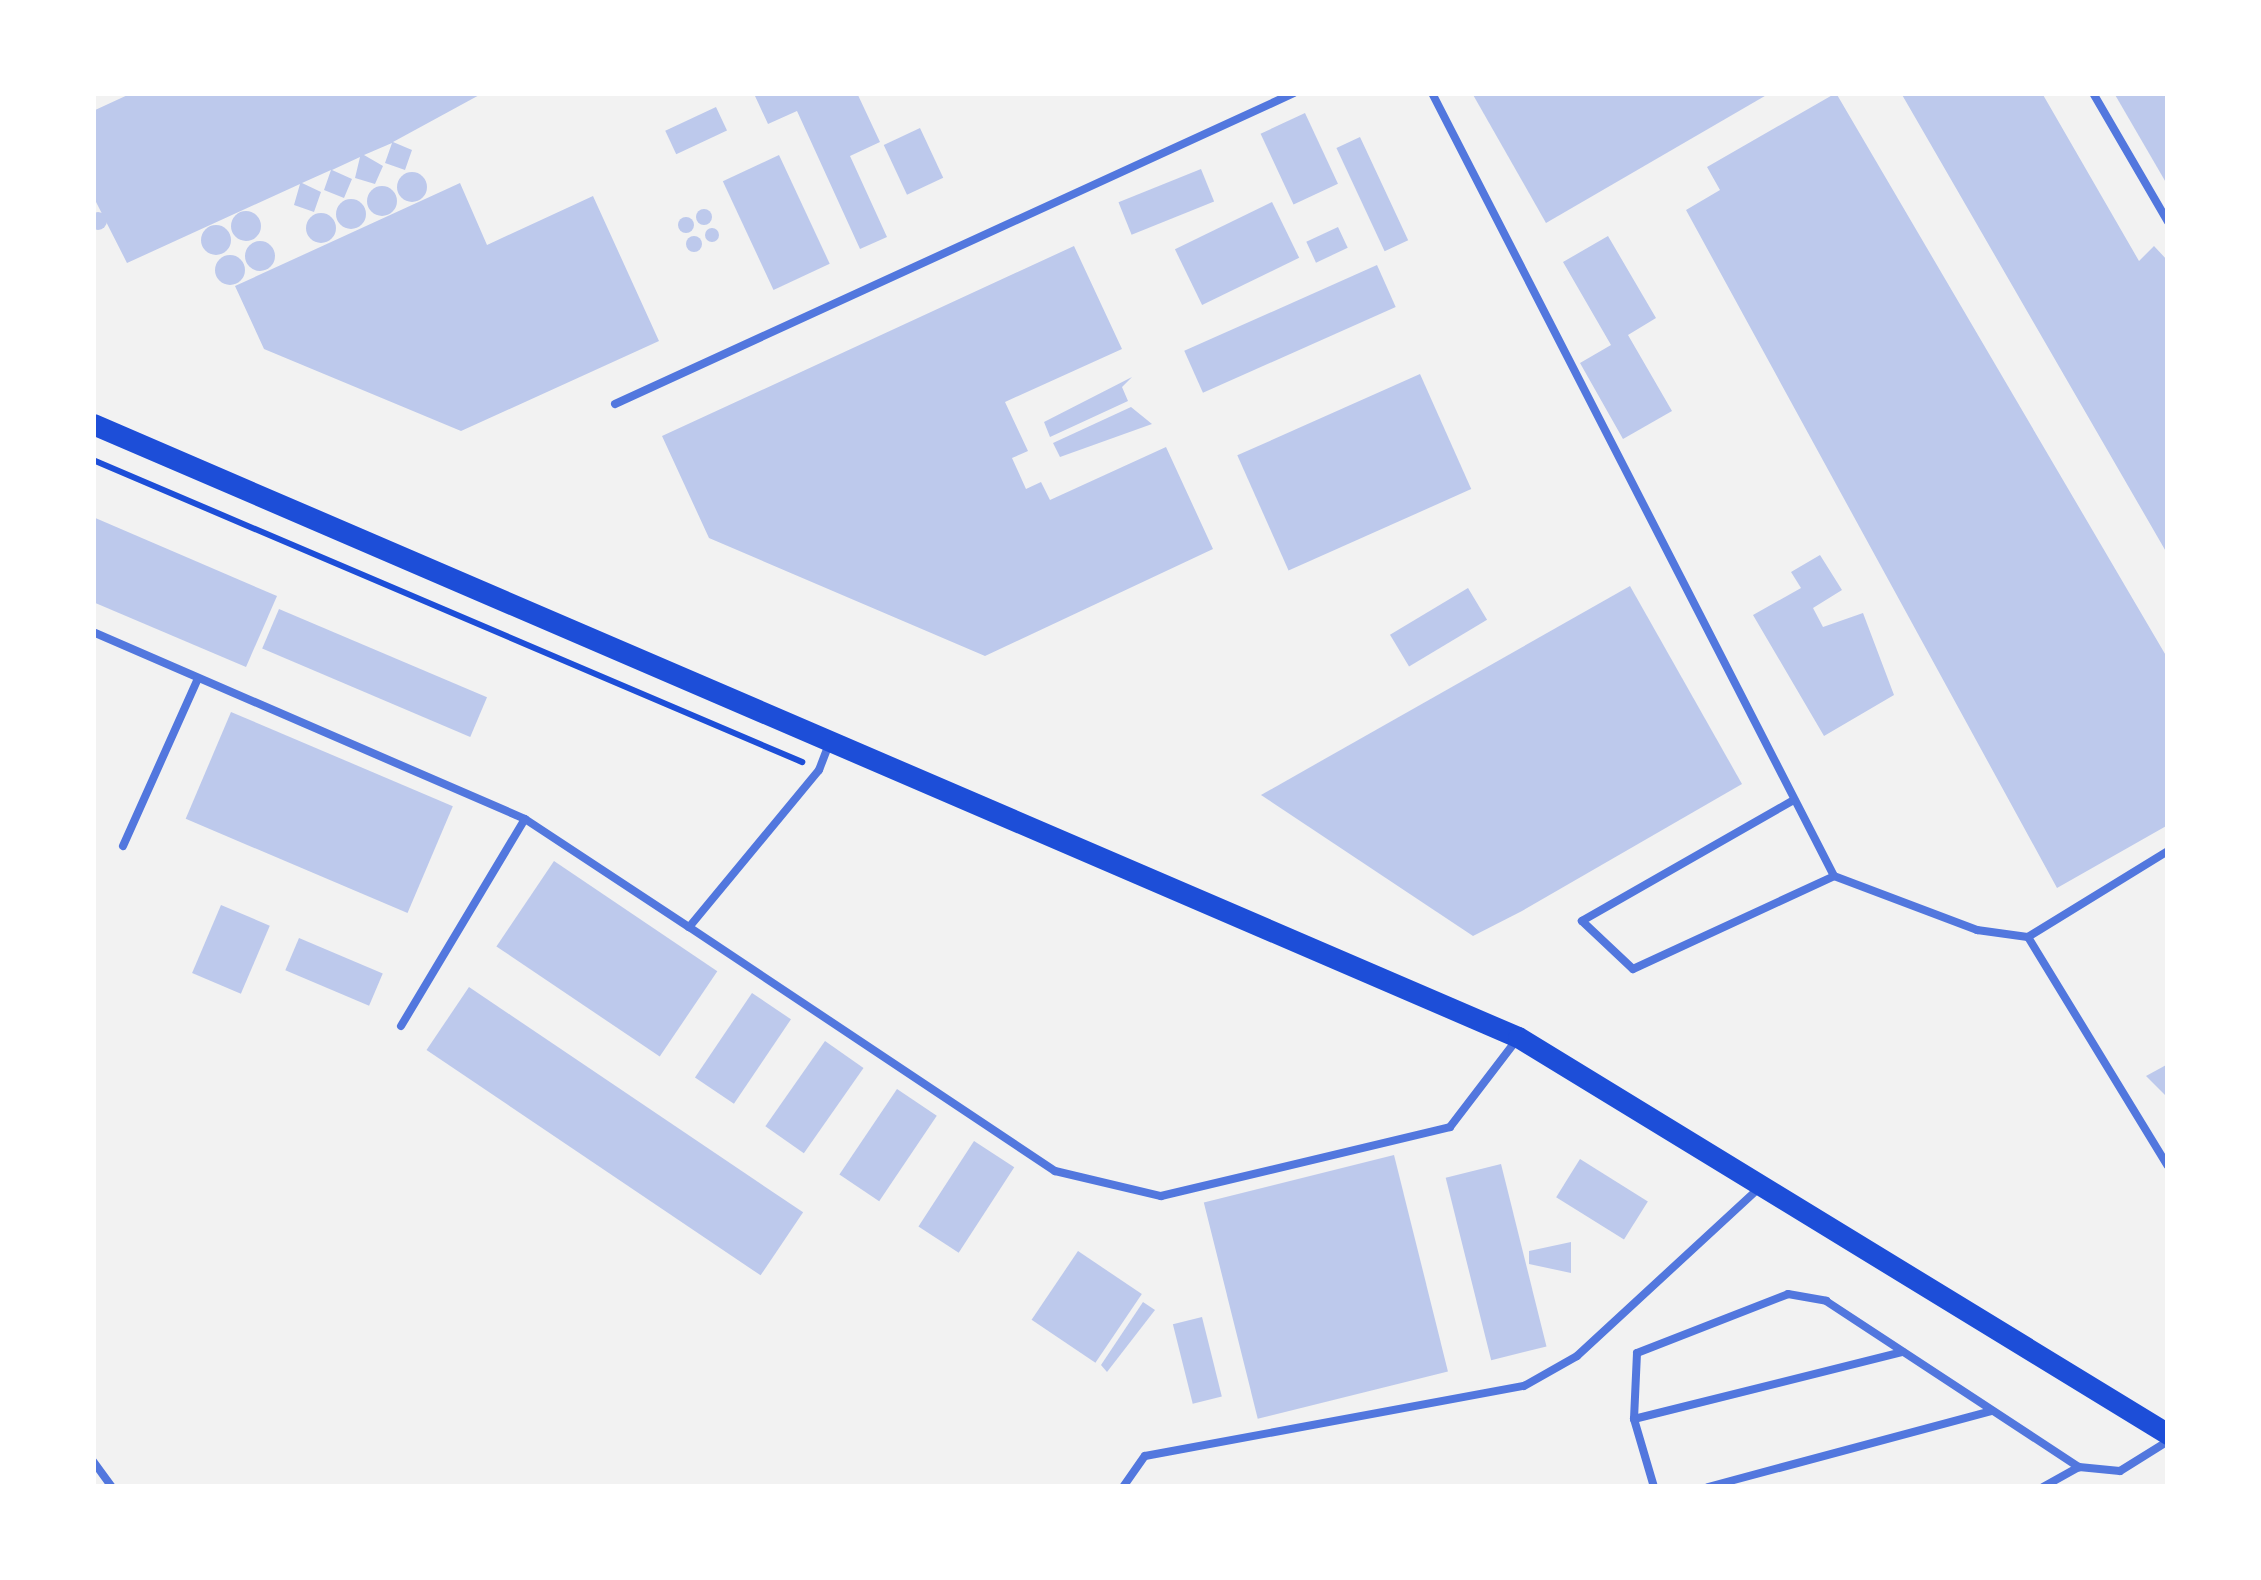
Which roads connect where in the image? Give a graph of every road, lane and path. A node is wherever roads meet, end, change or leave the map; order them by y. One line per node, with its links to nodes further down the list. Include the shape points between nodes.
1 (1294, 93): 5 (lane)
2 (1432, 93): 12 (lane)
3 (2092, 93): 4 (lane)
4 (2168, 222)
5 (615, 404)
6 (93, 424): 10 (main road)
7 (93, 460): 11 (path)
8 (93, 632): 9 (lane)
9 (198, 678): 13 (lane); 14 (lane)
10 (831, 738): 11 (lane); 20 (main road)
11 (820, 770): 17 (lane)
12 (1792, 802): 16 (lane); 16 (lane, via 1582,921 1633,969)
13 (525, 820): 17 (lane); 19 (lane)
14 (123, 846)
15 (2168, 851): 18 (lane)
16 (1834, 876): 18 (lane)
17 (689, 927): 20 (lane, via 1055,1171 1105,1190 1161,1196 1450,1127)
18 (2028, 937): 21 (lane)
19 (401, 1026)
20 (1519, 1037): 22 (main road)
21 (2168, 1166)
22 (1767, 1180): 26 (main road); 30 (lane, via 1577,1356 1524,1386 1145,1456)
23 (1903, 1352): 24 (lane); 25 (lane); 25 (lane, via 1826,1301 1788,1294 1637,1353)
24 (1993, 1410): 28 (lane); 32 (lane)
25 (1634, 1419): 31 (lane)
26 (2168, 1437): 28 (lane, via 2120,1471)
27 (93, 1461): 29 (lane)
28 (2079, 1467): 33 (lane)
29 (112, 1487)
30 (1123, 1487)
31 (1654, 1487)
32 (1708, 1487)
33 (2043, 1487)

